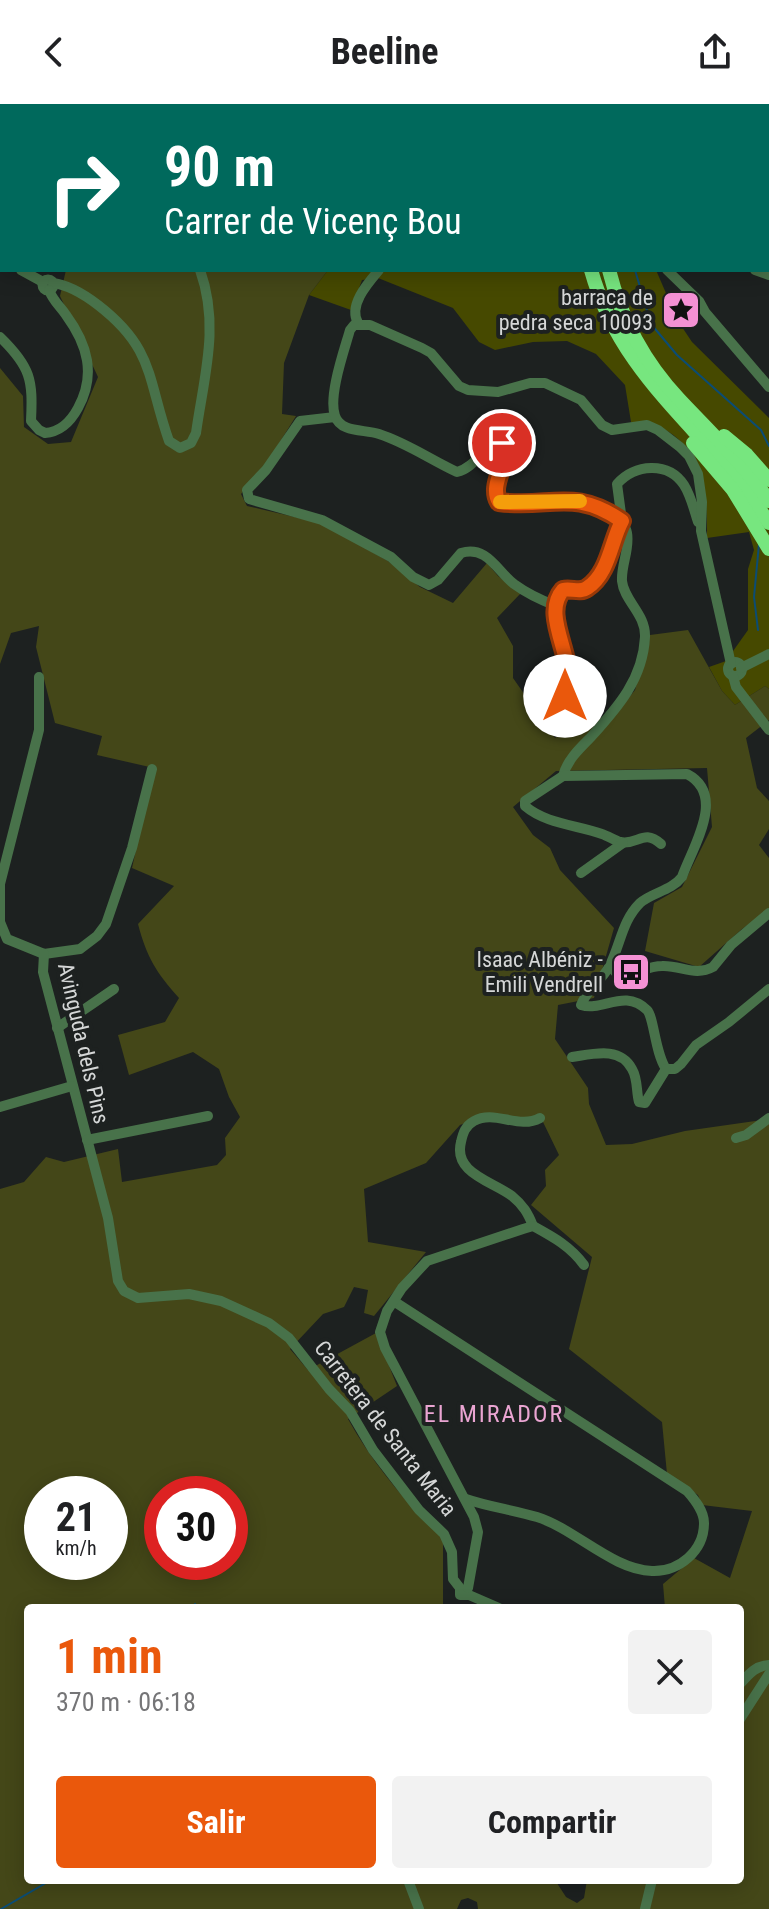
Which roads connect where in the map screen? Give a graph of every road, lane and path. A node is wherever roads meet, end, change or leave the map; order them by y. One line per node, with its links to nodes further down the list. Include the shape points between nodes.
1 (25, 272): 7 (street)
2 (201, 272): 7 (street, via 210,304 210,349 196,433 180,448 169,441 146,359 133,339 92,301 62,284)
3 (377, 272): 8 (street, via 354,312)
4 (592, 272): 10 (highway, via 618,336)
5 (610, 272): 12 (highway, via 635,339)
6 (669, 272): 11 (street)
7 (48, 285): 9 (street, via 78,332 89,361 86,392 65,426 45,433 34,426 31,379)
8 (358, 323): 13 (street, via 350,330 340,368); 18 (street, via 431,353 468,390 498,392 545,383 581,400 612,430 644,425 658,430 689,456 698,474)
9 (0, 337)
10 (644, 375): 17 (highway, via 737,477); 19 (highway, via 670,417 740,500)
11 (769, 387)
12 (690, 410): 14 (highway, via 747,455); 15 (highway)
13 (335, 417): 16 (street, via 345,427 393,439 457,472 497,441 504,456 495,492 499,502 583,502); 20 (street, via 295,426 247,490 249,499 322,520 391,557 429,585 458,555 478,552 514,584)
14 (769, 480)
15 (769, 501)
16 (622, 521): 18 (street, via 617,484 633,470 661,470 683,483); 20 (street, via 590,586 563,590); 27 (street, via 627,532 622,581 645,637 638,673 619,707 572,758)
17 (769, 523)
18 (701, 531): 22 (street)
19 (769, 549)
20 (554, 605): 24 (street, via 571,682)
21 (769, 654): 22 (street)
22 (735, 669): 25 (street, via 736,687)
23 (39, 677): 32 (street, via 39,730 0,884)
24 (552, 706)
25 (769, 730)
26 (152, 769): 33 (street, via 106,924 80,949)
27 (563, 776): 28 (street, via 533,794 525,806 534,814); 34 (street, via 687,774 700,781 706,793 701,832 682,877 647,897 628,917)
28 (623, 843): 29 (street, via 647,836); 30 (street)
29 (661, 844)
30 (581, 873)
31 (769, 913): 34 (street, via 706,971 660,966 631,976 618,975)
32 (3, 940): 33 (street)
33 (44, 954): 37 (street, Avinguda dels Pins, via 43,972)
34 (610, 966): 39 (street, via 581,1005 623,1000 641,1004 652,1015 656,1049)
35 (114, 989): 37 (street)
36 (769, 989): 39 (street, via 702,1040 675,1069)
37 (57, 1028): 40 (street, Avinguda dels Pins)
38 (572, 1057): 39 (street, via 602,1053 624,1059 632,1069 639,1102 645,1103)
39 (666, 1069)
40 (72, 1086): 41 (street); 46 (street, Avinguda dels Pins)
41 (0, 1107)
42 (208, 1116): 46 (street)
43 (540, 1118): 47 (street, via 530,1123 481,1118 464,1131 458,1151 470,1172 525,1208)
44 (769, 1118): 45 (street)
45 (736, 1138)
46 (87, 1140): 53 (street, Carretera de Santa Maria, via 124,1291 138,1298 189,1294 221,1301 289,1338 350,1411 419,1510 444,1534 452,1552 453,1579)
47 (533, 1226): 48 (street, via 574,1251); 49 (street, via 427,1261)
48 (584, 1265)
49 (395, 1302): 50 (street, via 380,1332 385,1348); 51 (street, via 687,1491 704,1521 700,1543 680,1567 649,1572 537,1517)
50 (466, 1499): 51 (street); 52 (street)
51 (490, 1507): 52 (street)
52 (478, 1532): 53 (street)
53 (466, 1591): 54 (street)
54 (491, 1604)
55 (769, 1665): 57 (street)
56 (769, 1674): 58 (street)
57 (744, 1680)
58 (744, 1713)
59 (410, 1884): 61 (street)
60 (651, 1884): 62 (street)
61 (419, 1909)
62 (645, 1909)

